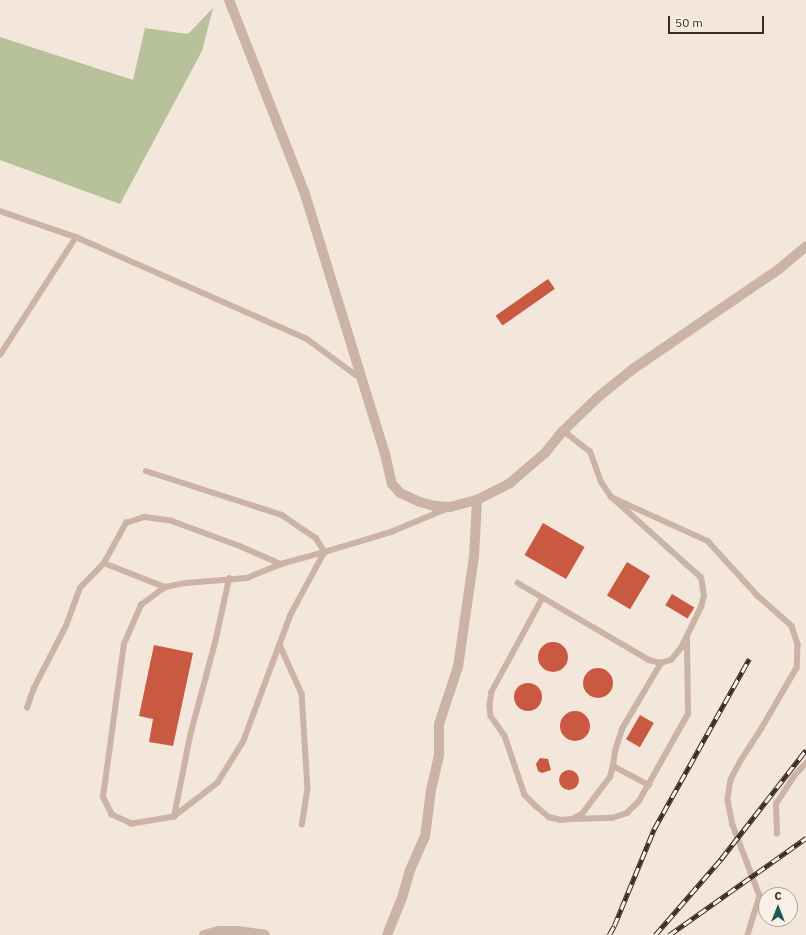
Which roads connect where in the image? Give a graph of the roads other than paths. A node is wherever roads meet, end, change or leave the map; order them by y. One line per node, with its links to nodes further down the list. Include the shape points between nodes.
1 (229, 0): 6 (street, via 304,191)
2 (0, 211): 3 (lane)
3 (76, 237): 5 (lane); 6 (lane, via 307,339)
4 (806, 246): 7 (street, via 779,269 633,369 597,398)
5 (0, 356)
6 (362, 380): 11 (street, via 392,484 400,493 420,502)
7 (563, 431): 9 (lane, via 590,452 600,482); 10 (street, via 545,453 510,483)
8 (146, 471): 12 (lane, via 282,515 316,538)
9 (611, 497): 19 (lane, via 701,578 704,596); 33 (lane, via 708,541 758,596 792,626 798,644 797,668 731,780 728,800 733,825 760,896)
10 (477, 500): 11 (street); 32 (street, via 474,556 458,667 439,724 439,754 425,837 410,870)
11 (450, 507): 12 (lane, via 391,532)
12 (325, 552): 14 (lane); 20 (lane, via 292,615)
13 (104, 563): 14 (lane, via 126,523 145,516 172,521); 17 (lane); 22 (lane, via 80,588 66,626 34,688)
14 (281, 564): 15 (lane, via 247,578)
15 (229, 579): 17 (lane); 26 (lane, via 190,736)
16 (518, 583): 18 (lane)
17 (165, 587): 26 (lane, via 141,605 124,644 103,797 112,815 132,824)
18 (543, 598): 21 (lane, via 649,660); 27 (lane, via 492,692 490,706 492,716 505,736 525,794 550,816 561,820)
19 (687, 636): 21 (lane, via 671,660); 25 (lane, via 688,714)
20 (280, 645): 26 (lane, via 244,741 218,783); 28 (lane, via 302,694 308,789)
21 (661, 663): 24 (lane, via 622,729)
22 (27, 708)
23 (806, 763): 29 (lane, via 794,776 776,804)
24 (613, 766): 25 (lane); 27 (lane, via 610,778 582,814)
25 (649, 785): 27 (lane, via 639,801 627,813 612,818)
26 (174, 816)
27 (572, 819)
28 (302, 825)
29 (777, 834)
30 (204, 935): 31 (street, via 219,931)
31 (265, 935)
32 (387, 935)
33 (748, 935)

